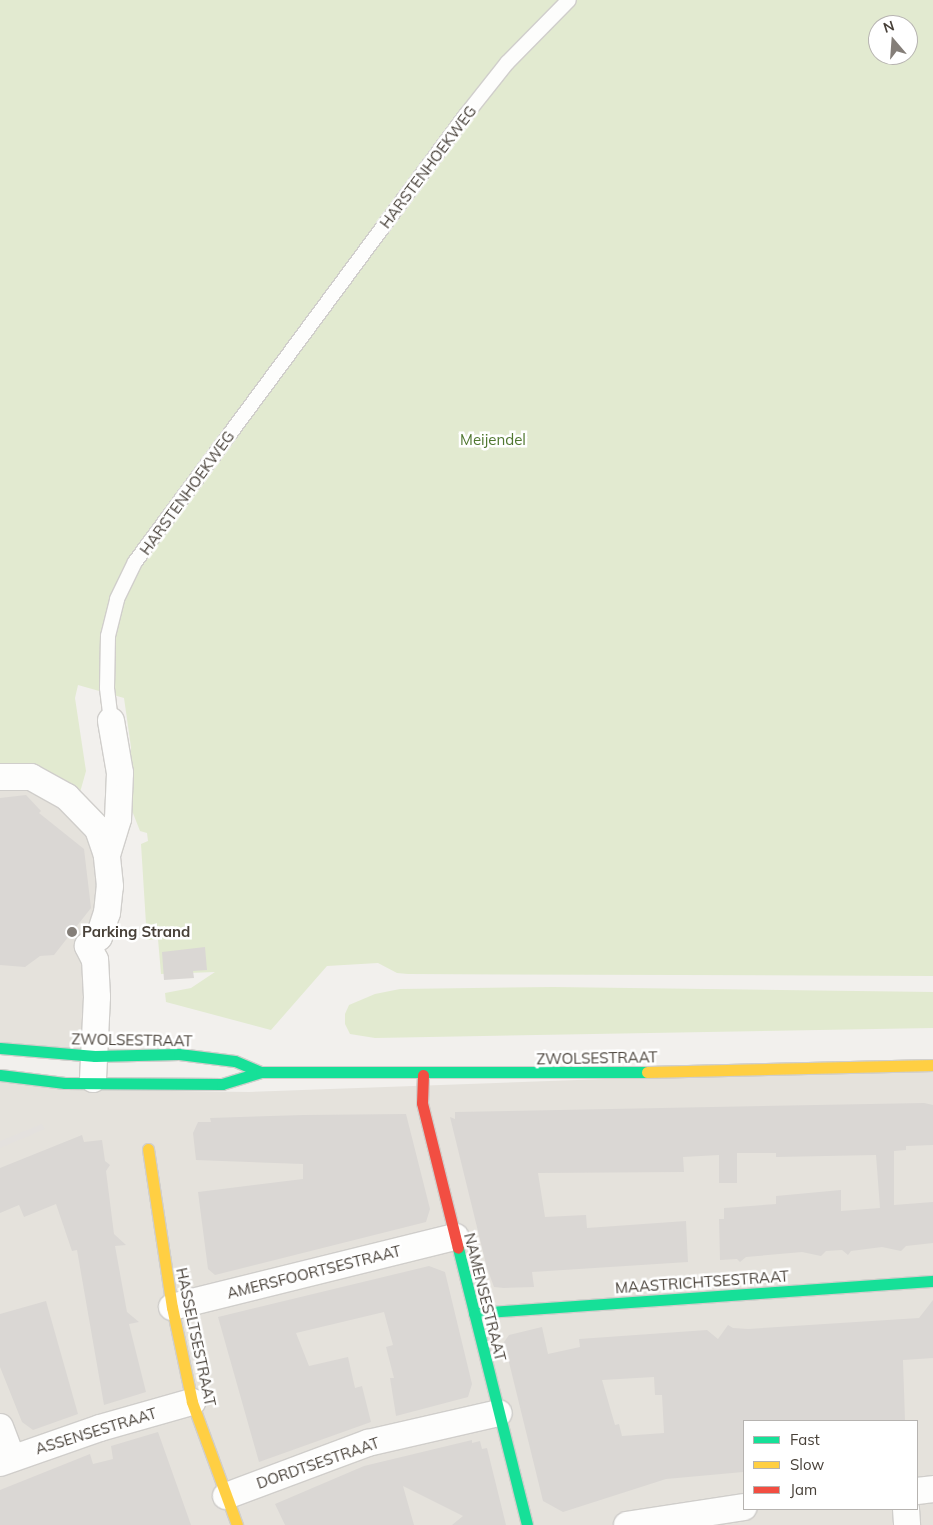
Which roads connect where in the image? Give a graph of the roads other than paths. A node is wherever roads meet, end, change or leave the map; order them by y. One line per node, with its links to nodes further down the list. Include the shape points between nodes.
1 (569, 0): 2 (lane, HARSTENHOEKWEG, via 507,63 465,116 135,562 117,599 108,636 107,688)
2 (111, 721): 4 (street, HARSTENHOEKWEG, via 120,773 118,819)
3 (0, 777): 4 (street, via 31,778 67,797 98,829)
4 (107, 855): 6 (street, HARSTENHOEKWEG, via 110,886 107,913 99,937 88,946 95,960)
5 (0, 1048): 6 (street, ZWOLSESTRAAT)
6 (94, 1056): 8 (street, ZWOLSESTRAAT, via 179,1054 235,1061); 11 (street, HARSTENHOEKWEG)
7 (933, 1065): 10 (street, ZWOLSESTRAAT)
8 (261, 1072): 10 (street, ZWOLSESTRAAT); 11 (street, ZWOLSESTRAAT, via 222,1084)
9 (0, 1075): 11 (street, ZWOLSESTRAAT)
10 (423, 1075): 13 (street, NAMENSESTRAAT, via 422,1103)
11 (92, 1083)
12 (148, 1149): 15 (street, HASSELTSESTRAAT)
13 (455, 1237): 15 (street, AMERSFOORTSESTRAAT); 16 (street, NAMENSESTRAAT)
14 (933, 1281): 16 (street, MAASTRICHTSESTRAAT)
15 (172, 1307): 17 (street, HASSELTSESTRAAT)
16 (474, 1313): 18 (street, NAMENSESTRAAT)
17 (192, 1402): 20 (street, ASSENSESTRAAT, via 100,1428); 23 (street, HASSELTSESTRAAT)
18 (499, 1414): 23 (street, DORDTSESTRAAT, via 368,1444); 27 (street, NAMENSESTRAAT)
19 (0, 1427): 20 (street)
20 (6, 1460)
21 (933, 1489): 22 (street)
22 (918, 1491)
23 (226, 1496): 26 (street, HASSELTSESTRAAT)
24 (743, 1507): 28 (street)
25 (906, 1510): 29 (street)
26 (237, 1525)
27 (527, 1525)
28 (628, 1525)
29 (907, 1525)

